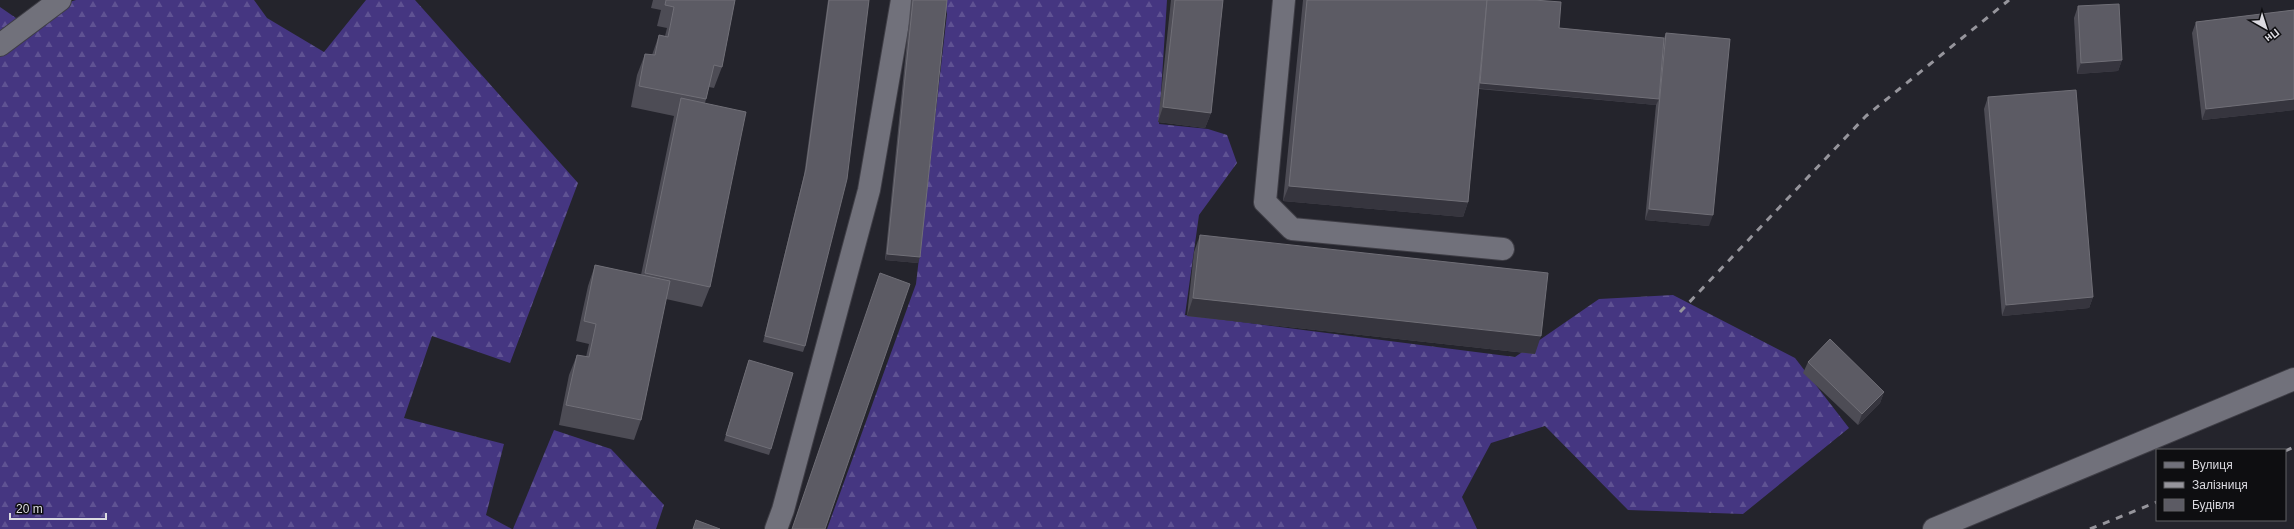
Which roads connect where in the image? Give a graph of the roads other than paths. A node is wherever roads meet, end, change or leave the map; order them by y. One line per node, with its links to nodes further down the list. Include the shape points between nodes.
1 (60, 0): 4 (street)
2 (902, 0): 7 (street, via 869,190)
3 (1284, 0): 5 (street, via 1265,202 1292,229)
4 (0, 45)
5 (1503, 249)
6 (2294, 379): 8 (street)
7 (776, 529)
8 (1934, 529)

